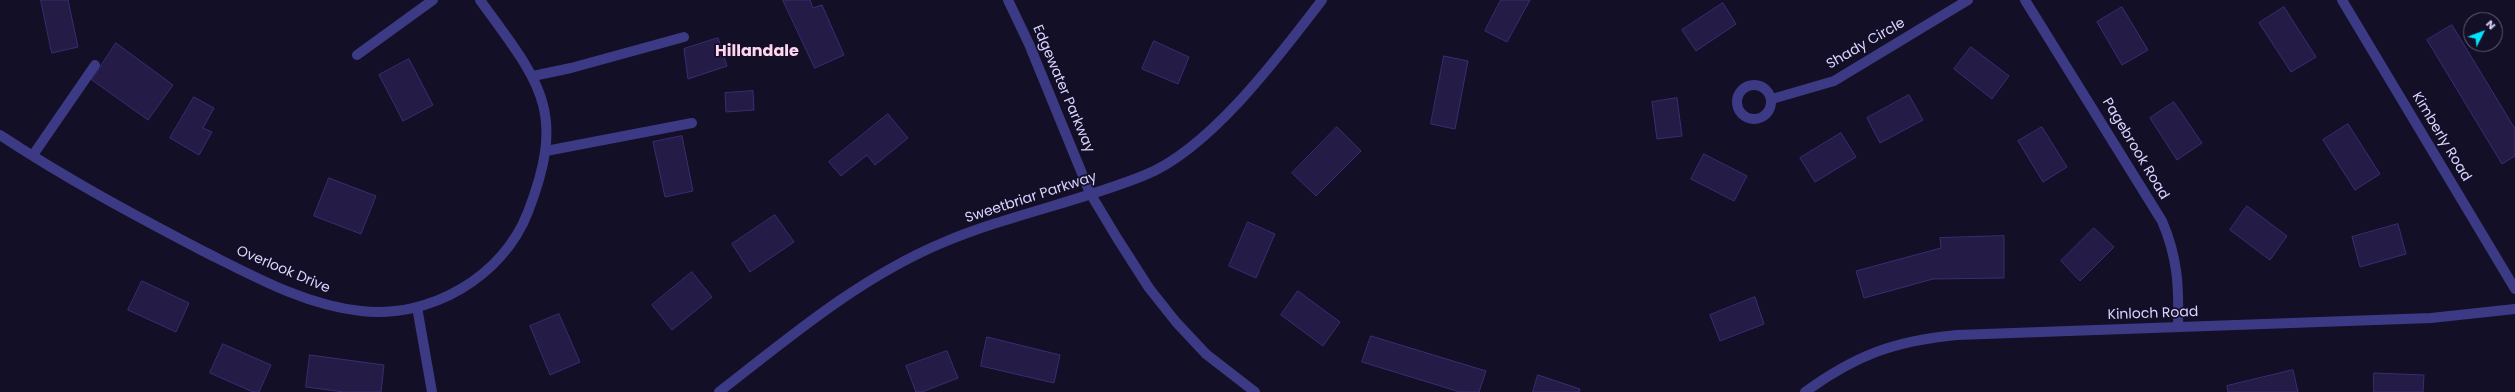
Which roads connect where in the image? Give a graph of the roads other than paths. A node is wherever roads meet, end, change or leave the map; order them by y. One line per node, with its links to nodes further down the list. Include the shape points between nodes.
1 (432, 0): 9 (street)
2 (480, 0): 11 (street, Overlook Drive)
3 (1008, 0): 17 (street, Edgewater Parkway, via 1038,65)
4 (1322, 0): 17 (street, Sweetbriar Parkway, via 1268,68 1193,145 1146,175)
5 (1968, 0): 12 (street, Shady Circle, via 1834,81)
6 (2025, 0): 21 (street, Pagebrook Road, via 2162,221 2178,269)
7 (2342, 0): 18 (street, Kimberly Road)
8 (684, 37): 11 (street)
9 (357, 55)
10 (96, 65): 16 (street)
11 (533, 76): 15 (street, Overlook Drive, via 542,95 547,120)
12 (1772, 99)
13 (692, 122): 15 (street)
14 (0, 135): 16 (street, Overlook Drive)
15 (546, 150): 19 (street, Overlook Drive, via 537,190 512,243 489,269 461,289 438,302)
16 (33, 155): 19 (street, Overlook Drive, via 172,235 298,295 331,306 362,312)
17 (1090, 193): 23 (street, Sweetbriar Parkway, via 980,228 910,258 862,285 818,315); 24 (street, Edgewater Parkway, via 1149,288 1176,322 1206,354)
18 (2515, 289)
19 (417, 307): 22 (street)
20 (2515, 309): 21 (street, Kinloch Road, via 2431,318)
21 (2178, 327): 25 (street, Kinloch Road, via 1956,335 1920,339 1883,349 1847,363)
22 (432, 392)
23 (719, 392)
24 (1255, 392)
25 (1805, 392)

